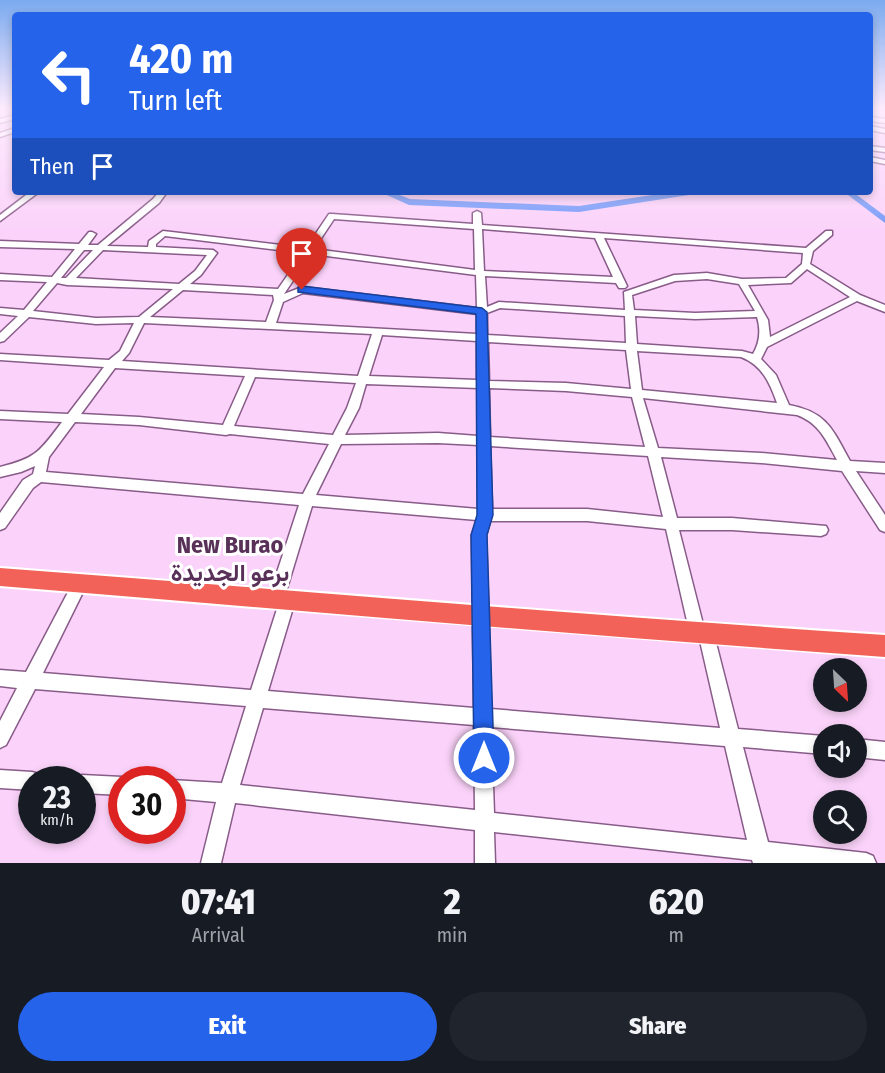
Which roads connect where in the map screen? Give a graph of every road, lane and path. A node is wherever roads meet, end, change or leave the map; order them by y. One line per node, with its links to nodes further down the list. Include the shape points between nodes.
1 (30, 195): 4 (street)
2 (161, 195): 11 (street)
3 (477, 213): 5 (street)
4 (0, 219)
5 (477, 227): 8 (street); 12 (street, via 332,216); 16 (street)
6 (829, 233): 13 (street, via 810,246)
7 (92, 234): 10 (street)
8 (597, 236): 13 (street); 18 (street)
9 (0, 244): 10 (street)
10 (80, 247): 11 (street); 19 (street)
11 (101, 248): 14 (street); 20 (street)
12 (308, 251): 14 (street, via 163,233 150,246 158,250); 16 (street); 24 (street)
13 (809, 251): 15 (street)
14 (213, 253): 22 (street)
15 (806, 265): 21 (street, via 788,280); 25 (street)
16 (480, 273): 18 (street); 28 (street)
17 (0, 277): 19 (street)
18 (619, 280): 23 (street)
19 (53, 281): 20 (street); 30 (street)
20 (67, 282): 22 (street)
21 (742, 282): 23 (street, via 707,276 666,279); 31 (street)
22 (183, 286): 24 (street, via 277,292); 32 (street)
23 (626, 295): 29 (street)
24 (279, 297): 28 (street, via 302,290); 33 (street)
25 (857, 297): 26 (street); 37 (street)
26 (885, 309)
27 (0, 311): 30 (street)
28 (482, 312): 29 (street, via 500,305); 35 (street)
29 (630, 313): 31 (street); 38 (street)
30 (26, 314): 32 (street, via 96,321); 36 (street)
31 (760, 314): 37 (street, via 767,330)
32 (141, 320): 33 (street); 41 (street, via 124,353)
33 (269, 327): 34 (street)
34 (378, 332): 35 (street); 43 (street)
35 (482, 338): 38 (street); 44 (street)
36 (0, 339)
37 (765, 344): 40 (street)
38 (632, 346): 40 (street, via 742,354); 45 (street)
39 (0, 357): 41 (street)
40 (755, 361): 46 (street, via 774,377)
41 (112, 364): 42 (street); 48 (street)
42 (252, 372): 43 (street); 49 (street)
43 (362, 380): 44 (street); 50 (street)
44 (484, 387): 45 (street, via 566,387); 51 (street)
45 (637, 396): 46 (street); 52 (street)
46 (784, 408): 54 (street, via 815,416)
47 (0, 415): 48 (street)
48 (68, 420): 49 (street, via 139,421); 53 (street)
49 (226, 431): 50 (street)
50 (335, 440): 51 (street, via 438,438); 58 (street)
51 (484, 442): 52 (street); 59 (street)
52 (653, 452): 54 (street); 61 (street)
53 (43, 456): 56 (street); 57 (street)
54 (846, 466): 55 (street); 62 (street)
55 (885, 468)
56 (0, 472): 57 (street)
57 (34, 481): 58 (street); 60 (street)
58 (308, 500): 59 (street); 66 (street)
59 (485, 515): 61 (street, via 587,515); 67 (street, via 479,535)
60 (0, 524)
61 (671, 524): 63 (street); 68 (street, via 682,581)
62 (885, 526)
63 (821, 530)
64 (0, 577): 65 (highway)
65 (80, 584): 66 (highway); 71 (street)
66 (282, 600): 67 (highway); 72 (street)
67 (480, 616): 68 (highway); 73 (street)
68 (702, 634): 69 (highway); 74 (street)
69 (885, 646)
70 (0, 678): 71 (street)
71 (30, 680): 72 (street); 75 (street)
72 (257, 698): 73 (street); 82 (street)
73 (484, 717): 74 (street); 83 (street)
74 (732, 737): 76 (street); 84 (street)
75 (0, 739)
76 (813, 744)
77 (867, 749): 78 (street)
78 (885, 751)
79 (0, 779): 80 (street)
80 (18, 780)
81 (186, 790): 82 (street)
82 (228, 793): 83 (street); 85 (street)
83 (484, 821): 84 (street); 86 (street)
84 (761, 857): 87 (street)
85 (210, 863)
86 (485, 863)
87 (866, 863)

